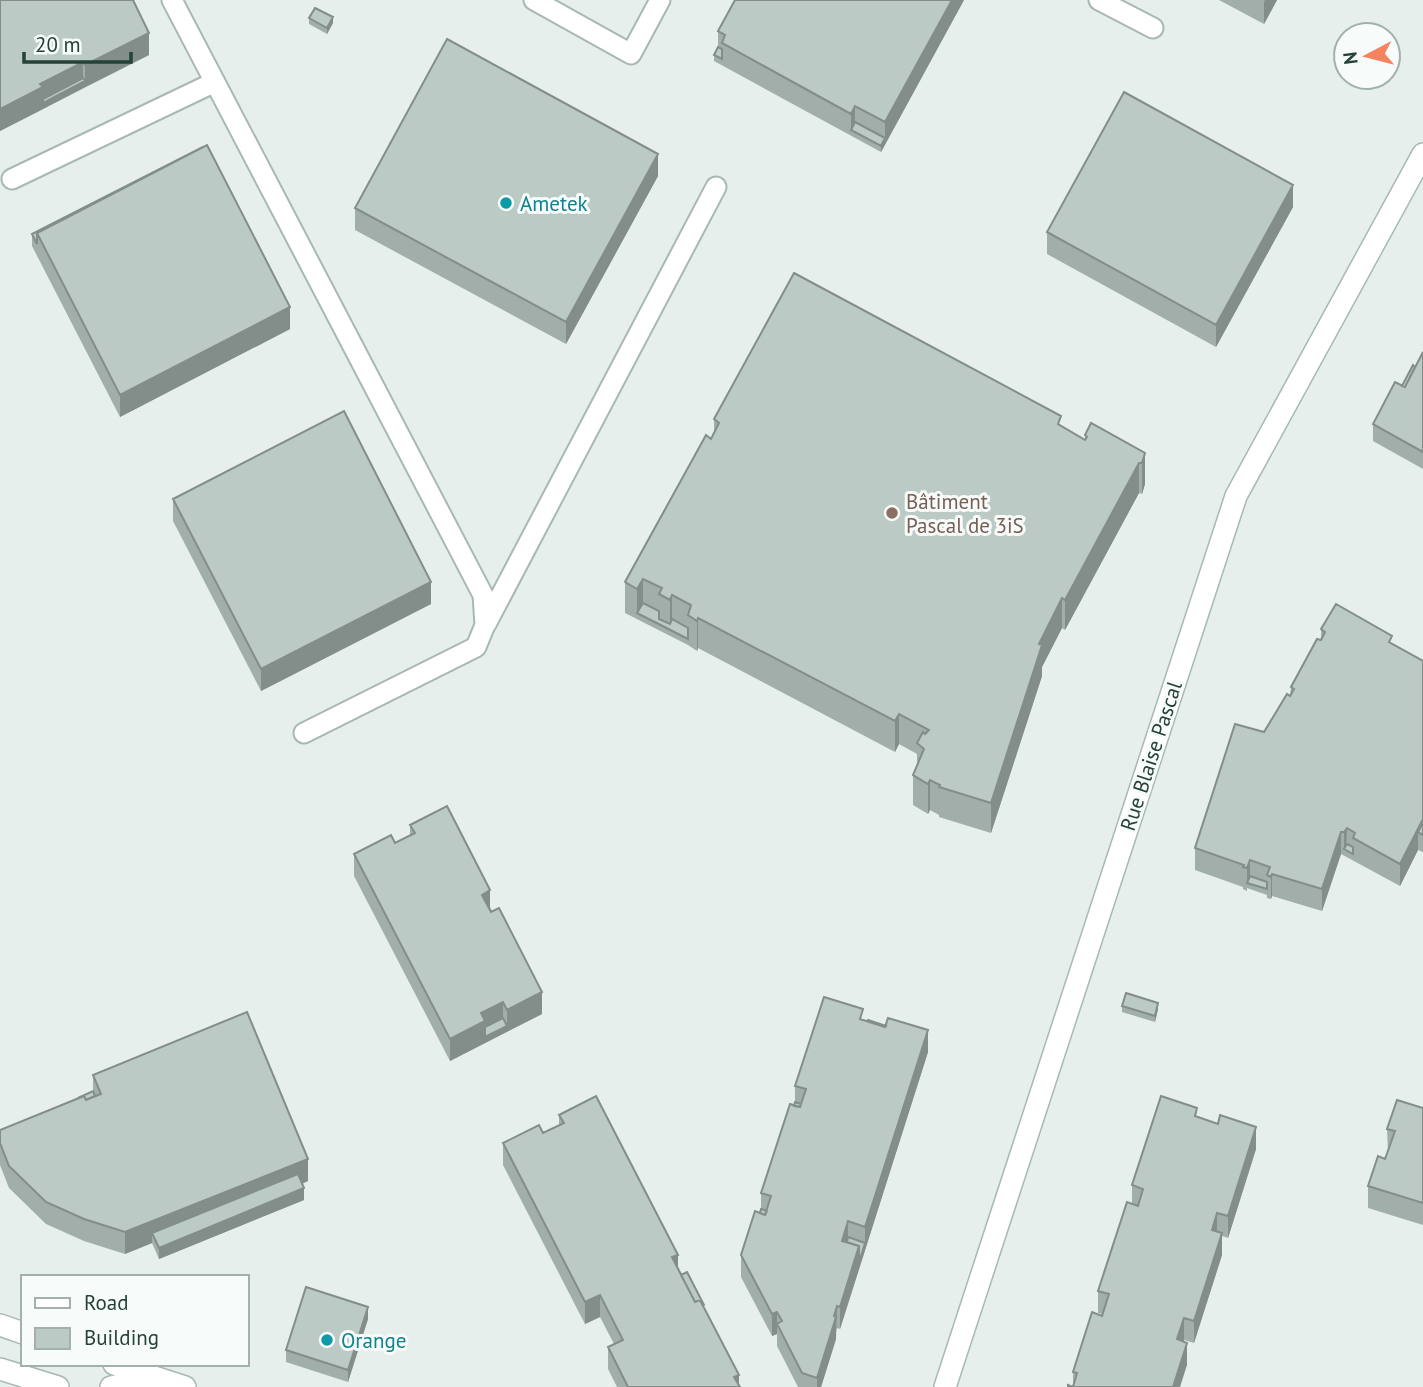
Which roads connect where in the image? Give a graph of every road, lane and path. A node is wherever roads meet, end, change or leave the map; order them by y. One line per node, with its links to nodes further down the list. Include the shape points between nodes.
1 (173, 0): 6 (lane)
2 (534, 0): 3 (lane, via 631,54)
3 (660, 0)
4 (1099, 0): 5 (lane)
5 (1153, 28)
6 (215, 82): 8 (lane); 10 (lane, via 483,595)
7 (1423, 154): 19 (street, Rue Blaise Pascal, via 1236,496)
8 (12, 179)
9 (716, 187): 10 (lane)
10 (485, 625): 11 (lane, via 475,647)
11 (304, 733)
12 (0, 1325): 13 (street)
13 (21, 1332)
14 (99, 1366): 16 (street)
15 (0, 1369): 17 (street)
16 (116, 1381): 18 (street, via 155,1377)
17 (58, 1387)
18 (185, 1387)
19 (945, 1387)

